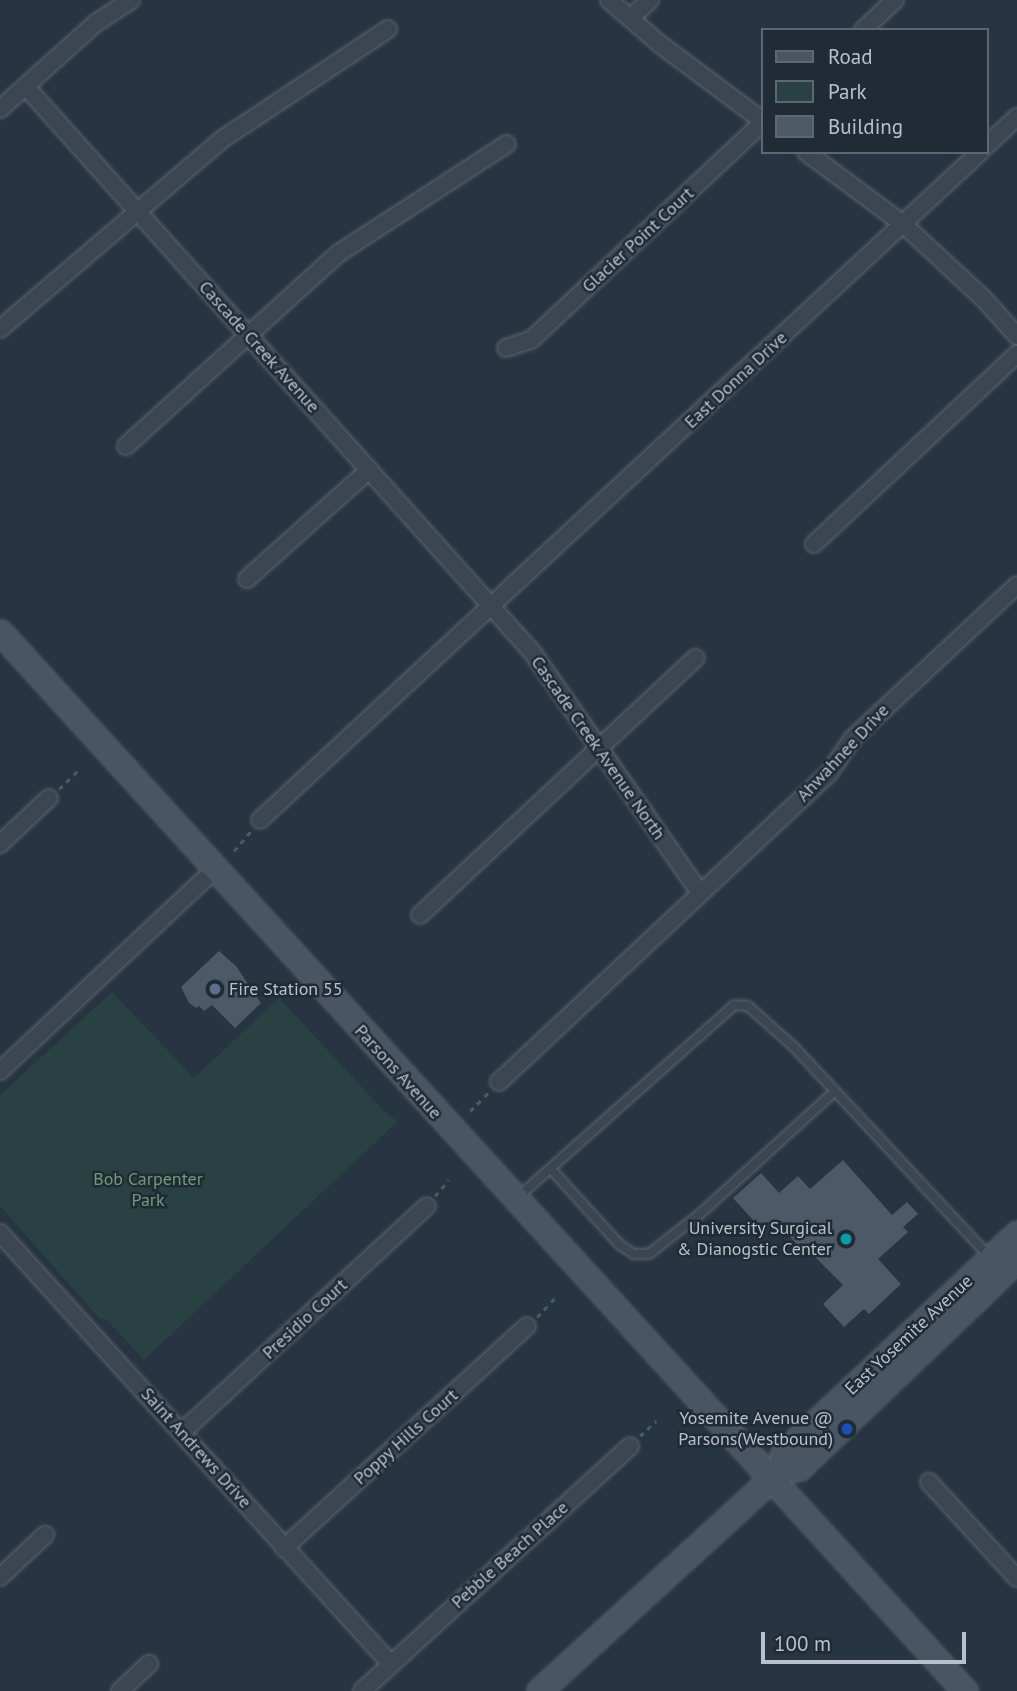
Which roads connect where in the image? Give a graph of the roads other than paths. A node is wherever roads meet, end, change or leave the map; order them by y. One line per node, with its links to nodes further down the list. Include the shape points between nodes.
1 (131, 0): 8 (street, via 96,23)
2 (609, 0): 5 (street)
3 (650, 0): 5 (street)
4 (895, 0): 6 (street)
5 (630, 18): 11 (street)
6 (865, 28)
7 (388, 29): 17 (street, via 224,138)
8 (26, 88): 9 (street); 17 (street, Cascade Creek Avenue)
9 (0, 109)
10 (1017, 117): 13 (street)
11 (762, 121)
12 (762, 123): 22 (street, Glacier Point Court, via 531,340)
13 (989, 143)
14 (507, 144): 20 (street, via 339,253)
15 (809, 154): 18 (street)
16 (978, 154): 18 (street, East Donna Drive)
17 (138, 214): 19 (street); 20 (street, Cascade Creek Avenue)
18 (903, 224): 21 (street); 29 (street, East Donna Drive)
19 (0, 329)
20 (249, 334): 24 (street); 25 (street, Cascade Creek Avenue)
21 (1017, 336)
22 (506, 348)
23 (1017, 354): 26 (street)
24 (126, 446)
25 (369, 470): 27 (street); 29 (street, Cascade Creek Avenue)
26 (814, 544)
27 (247, 579)
28 (1017, 585): 37 (street, Ahwahnee Drive, via 860,731 829,773)
29 (491, 607): 32 (street, Cascade Creek Avenue North, via 537,659); 34 (street, East Donna Drive)
30 (0, 632): 36 (street, Parsons Avenue)
31 (696, 658): 32 (street)
32 (600, 750): 37 (street, Cascade Creek Avenue North); 38 (street)
33 (49, 798): 35 (street)
34 (260, 820)
35 (0, 844)
36 (215, 869): 39 (street); 43 (street, Parsons Avenue)
37 (700, 893): 40 (street, Ahwahnee Drive)
38 (421, 915)
39 (0, 1071)
40 (499, 1082)
41 (835, 1091): 42 (lane, via 649,1254 634,1254 620,1245); 42 (lane, via 765,1017 748,1006 734,1005); 47 (lane)
42 (551, 1169): 43 (lane)
43 (514, 1200): 52 (street, Parsons Avenue)
44 (427, 1206): 50 (street, Presidio Court)
45 (0, 1233): 50 (street, Saint Andrews Drive)
46 (1017, 1233): 47 (street, East Yosemite Avenue)
47 (991, 1258): 52 (street, East Yosemite Avenue, via 783,1454)
48 (1017, 1260): 52 (street, East Yosemite Avenue, via 799,1468)
49 (527, 1326): 55 (street, Poppy Hills Court)
50 (183, 1432): 55 (street, Saint Andrews Drive)
51 (630, 1446): 59 (street, Pebble Beach Place)
52 (775, 1474): 62 (street, East Yosemite Avenue); 63 (street, Parsons Avenue)
53 (929, 1482): 57 (street)
54 (45, 1535): 56 (street)
55 (284, 1548): 59 (street, Saint Andrews Drive)
56 (0, 1577)
57 (1017, 1578)
58 (149, 1664): 60 (street)
59 (391, 1664): 61 (street, Pebble Beach Place)
60 (120, 1691)
61 (362, 1691)
62 (539, 1691)
63 (965, 1691)

